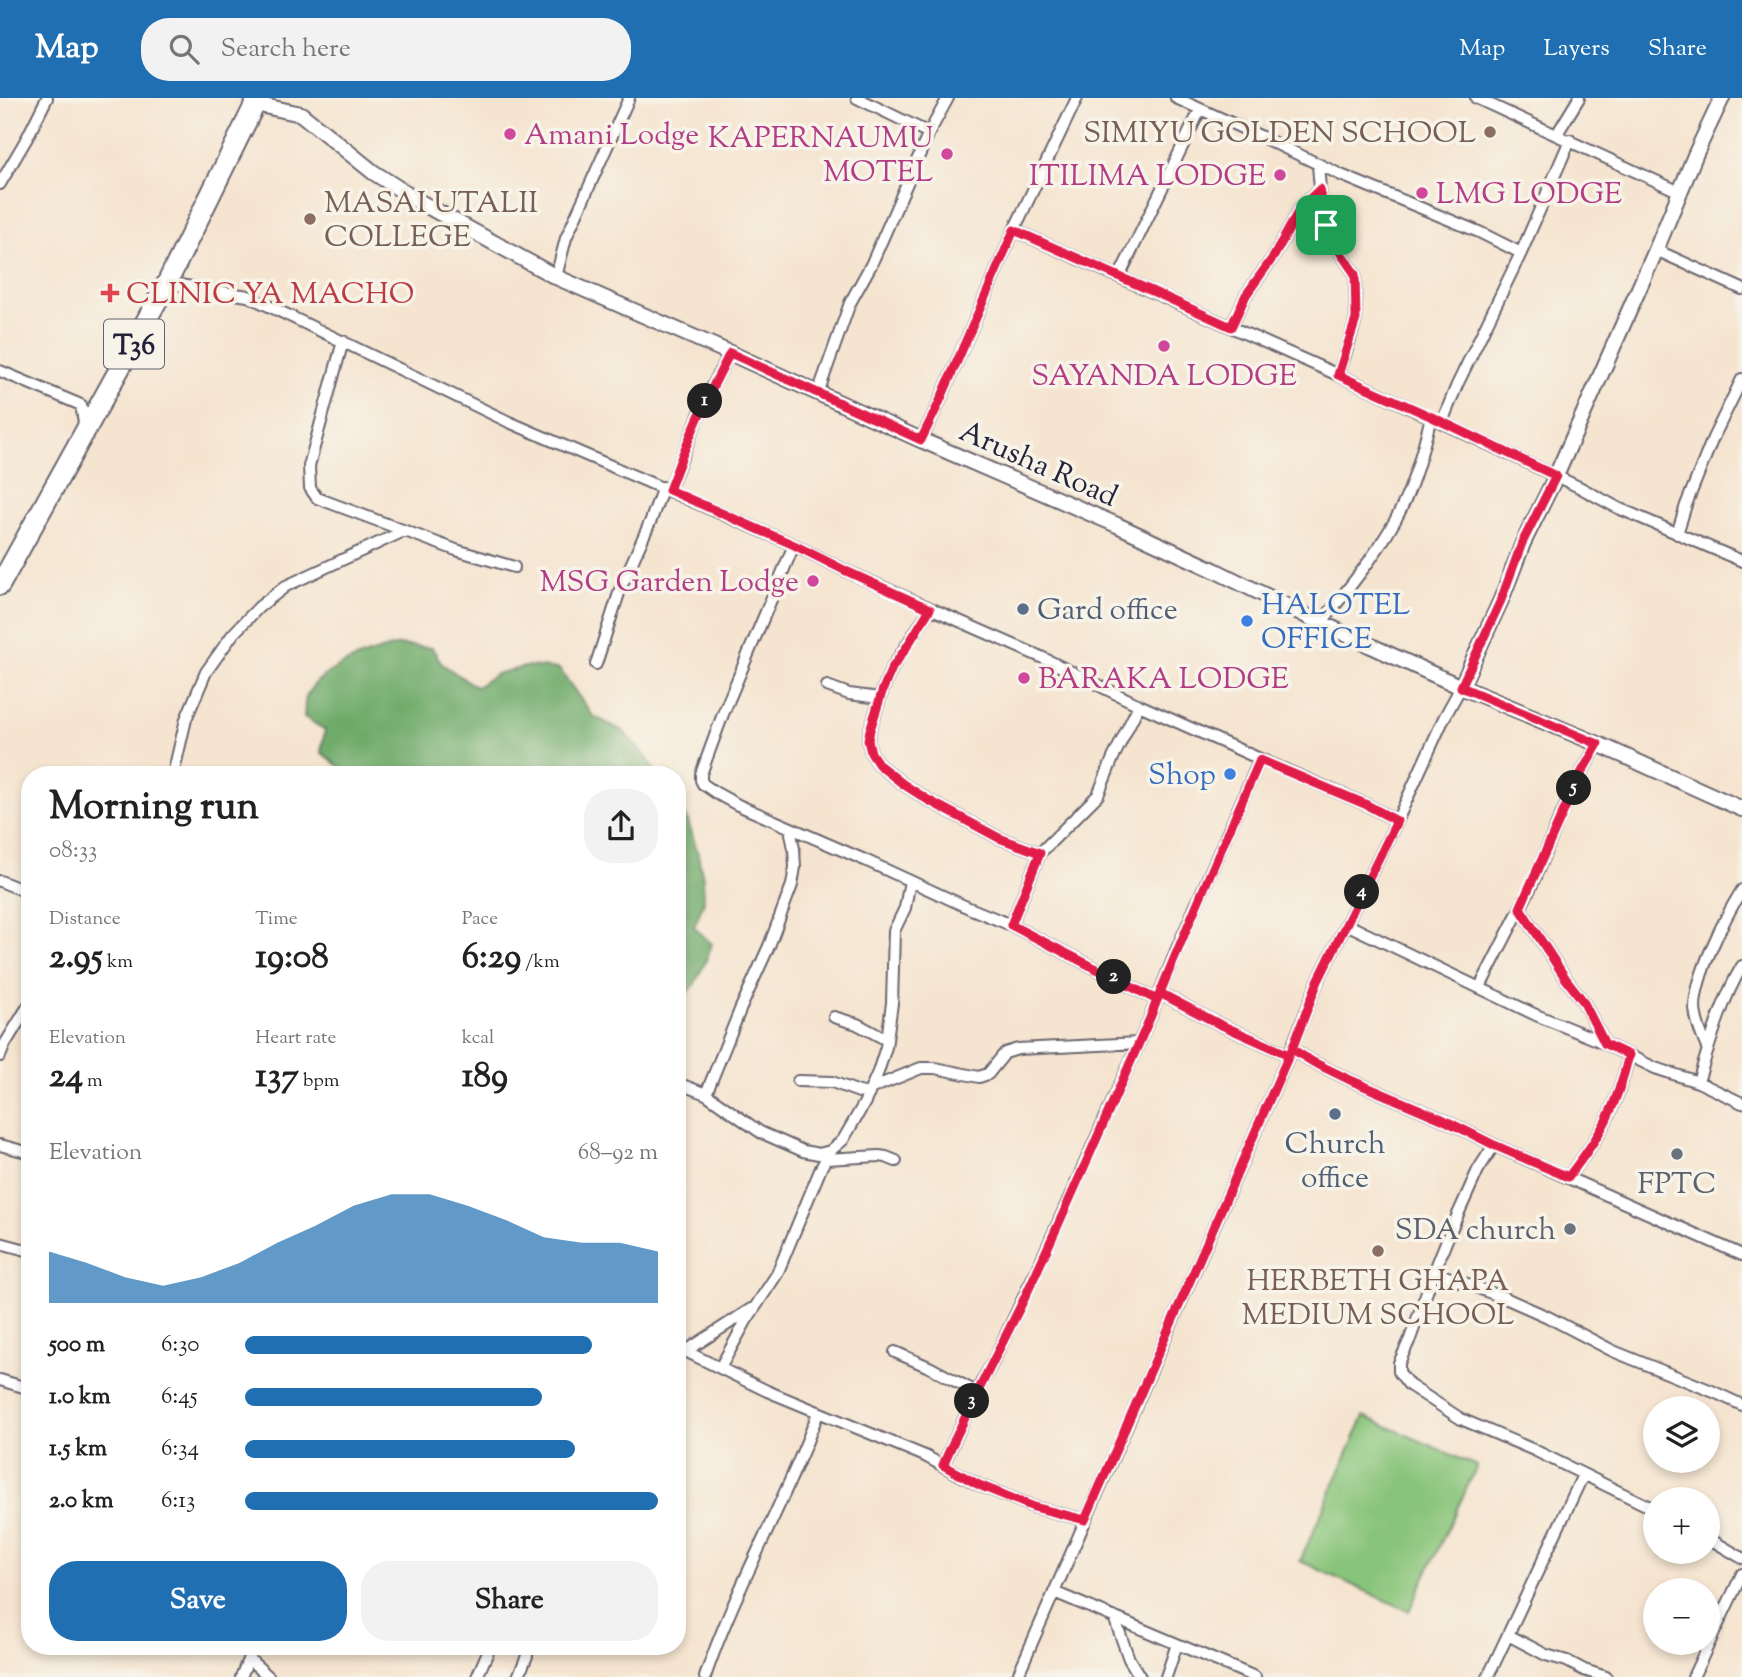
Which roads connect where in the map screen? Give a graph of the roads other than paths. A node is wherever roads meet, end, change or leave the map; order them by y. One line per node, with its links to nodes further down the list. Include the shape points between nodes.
1 (47, 98): 16 (street)
2 (629, 98): 22 (street, via 566,238)
3 (857, 98): 12 (street)
4 (948, 98): 12 (street)
5 (1077, 98): 19 (street)
6 (1175, 98): 11 (street)
7 (1476, 98): 13 (street)
8 (1579, 98): 13 (street)
9 (1722, 98): 18 (main road)
10 (257, 101): 22 (main road, Arusha Road, via 301,114 373,172 418,201); 24 (highway, T36)
11 (1200, 110): 15 (street); 23 (street)
12 (929, 133): 32 (street, via 850,303)
13 (1557, 134): 14 (street)
14 (1570, 140): 18 (street); 21 (street)
15 (1318, 164): 17 (street); 21 (street)
16 (0, 184)
17 (1320, 189): 26 (street, via 1301,207); 30 (street, via 1331,239 1355,274 1356,319)
18 (1680, 192): 20 (main road)
19 (1014, 230): 23 (street); 35 (street)
20 (1656, 250): 25 (street); 36 (main road)
21 (1521, 253): 33 (street)
22 (556, 277): 28 (main road, Arusha Road)
23 (1119, 277): 26 (street)
24 (167, 283): 27 (street, via 248,296); 34 (highway, T36)
25 (1742, 289)
26 (1231, 327): 30 (street)
27 (343, 341): 37 (street, via 509,422); 38 (street, via 312,450 310,488 317,498)
28 (730, 353): 32 (main road, Arusha Road); 37 (street)
29 (0, 371): 34 (street, via 81,405)
30 (1338, 375): 33 (street)
31 (1742, 379): 39 (street, via 1713,438)
32 (817, 393): 35 (main road, Arusha Road)
33 (1437, 419): 36 (street); 45 (street, via 1402,508)
34 (85, 432): 43 (highway, T36)
35 (921, 440): 45 (main road, Arusha Road, via 1129,531)
36 (1556, 476): 39 (street); 48 (main road)
37 (666, 489): 40 (street); 46 (street, via 621,587)
38 (404, 531): 42 (street); 53 (street, via 286,586 259,607 206,672 186,719)
39 (1677, 534): 41 (street)
40 (794, 545): 44 (street); 56 (street, via 723,714 701,780 716,793)
41 (1742, 561)
42 (514, 567)
43 (0, 585)
44 (930, 609): 49 (street, via 892,668); 50 (street)
45 (1321, 623): 48 (main road, Arusha Road)
46 (596, 664)
47 (827, 686): 49 (street)
48 (1461, 687): 51 (main road, Arusha Road); 55 (street)
49 (880, 698): 57 (street, via 868,740 879,765 928,800 999,838)
50 (1139, 705): 52 (street); 57 (street, via 1098,795)
51 (1598, 744): 54 (main road, Arusha Road); 62 (street)
52 (1260, 760): 55 (street); 67 (street)
53 (175, 766)
54 (1742, 809)
55 (1397, 821): 63 (street)
56 (790, 828): 59 (street); 82 (street, via 795,858 792,885)
57 (1040, 853): 64 (street)
58 (0, 881): 60 (street)
59 (910, 881): 64 (street); 70 (street, via 894,931)
60 (21, 889)
61 (1742, 890): 74 (street, via 1721,928 1697,993 1698,1027)
62 (1520, 908): 66 (street); 73 (street, via 1583,1001)
63 (1346, 924): 66 (street); 75 (street)
64 (1011, 925): 67 (street)
65 (1742, 966): 74 (street)
66 (1480, 987): 73 (street)
67 (1158, 997): 72 (street); 75 (street)
68 (21, 1016): 71 (street)
69 (834, 1017): 70 (street)
70 (887, 1041): 81 (street)
71 (3, 1043): 77 (street)
72 (1139, 1043): 81 (street, via 1017,1049 979,1077 921,1068); 101 (street, via 1025,1296)
73 (1605, 1044): 76 (street)
74 (1708, 1050): 79 (street)
75 (1290, 1052): 85 (street); 107 (street)
76 (1629, 1055): 79 (street); 89 (street, via 1604,1127)
77 (0, 1056)
78 (798, 1081): 81 (street, via 832,1082 859,1092)
79 (1698, 1082): 83 (street)
80 (686, 1086): 82 (street)
81 (870, 1091): 87 (street, via 844,1140)
82 (706, 1094): 87 (street, via 760,1132 803,1151)
83 (1742, 1103)
84 (0, 1144): 86 (street)
85 (1494, 1145): 89 (street); 93 (street, via 1478,1170)
86 (21, 1150)
87 (828, 1155): 88 (street); 94 (street, via 777,1274)
88 (895, 1161)
89 (1568, 1177): 92 (street)
90 (0, 1243): 91 (street)
91 (21, 1249)
92 (1742, 1255)
93 (1434, 1272): 102 (street, via 1505,1298); 105 (street, via 1399,1363 1402,1378 1461,1419)
94 (756, 1305): 95 (street); 98 (street)
95 (686, 1347)
96 (686, 1351): 98 (street)
97 (895, 1353): 101 (street)
98 (720, 1368): 103 (street)
99 (0, 1380): 100 (street)
100 (21, 1386)
101 (976, 1392): 104 (street)
102 (1742, 1405)
103 (817, 1413): 104 (street); 123 (street)
104 (943, 1465): 107 (street, via 1034,1507)
105 (1583, 1475): 106 (street); 113 (street)
106 (1643, 1504)
107 (1085, 1520): 111 (street)
108 (1720, 1545): 109 (street)
109 (1742, 1558)
110 (1742, 1574): 130 (street)
111 (1054, 1592): 112 (street); 124 (street)
112 (1114, 1617): 114 (street); 125 (street)
113 (1508, 1635): 128 (street); 129 (street, via 1546,1656)
114 (1177, 1644): 126 (street); 127 (street)
115 (249, 1655): 118 (street)
116 (487, 1655): 121 (street)
117 (527, 1655): 122 (street)
118 (248, 1658): 119 (street); 120 (street)
119 (241, 1677)
120 (269, 1677)
121 (477, 1677)
122 (518, 1677)
123 (705, 1677)
124 (1017, 1677)
125 (1140, 1677)
126 (1166, 1677)
127 (1255, 1677)
128 (1488, 1677)
129 (1606, 1677)
130 (1693, 1677)

